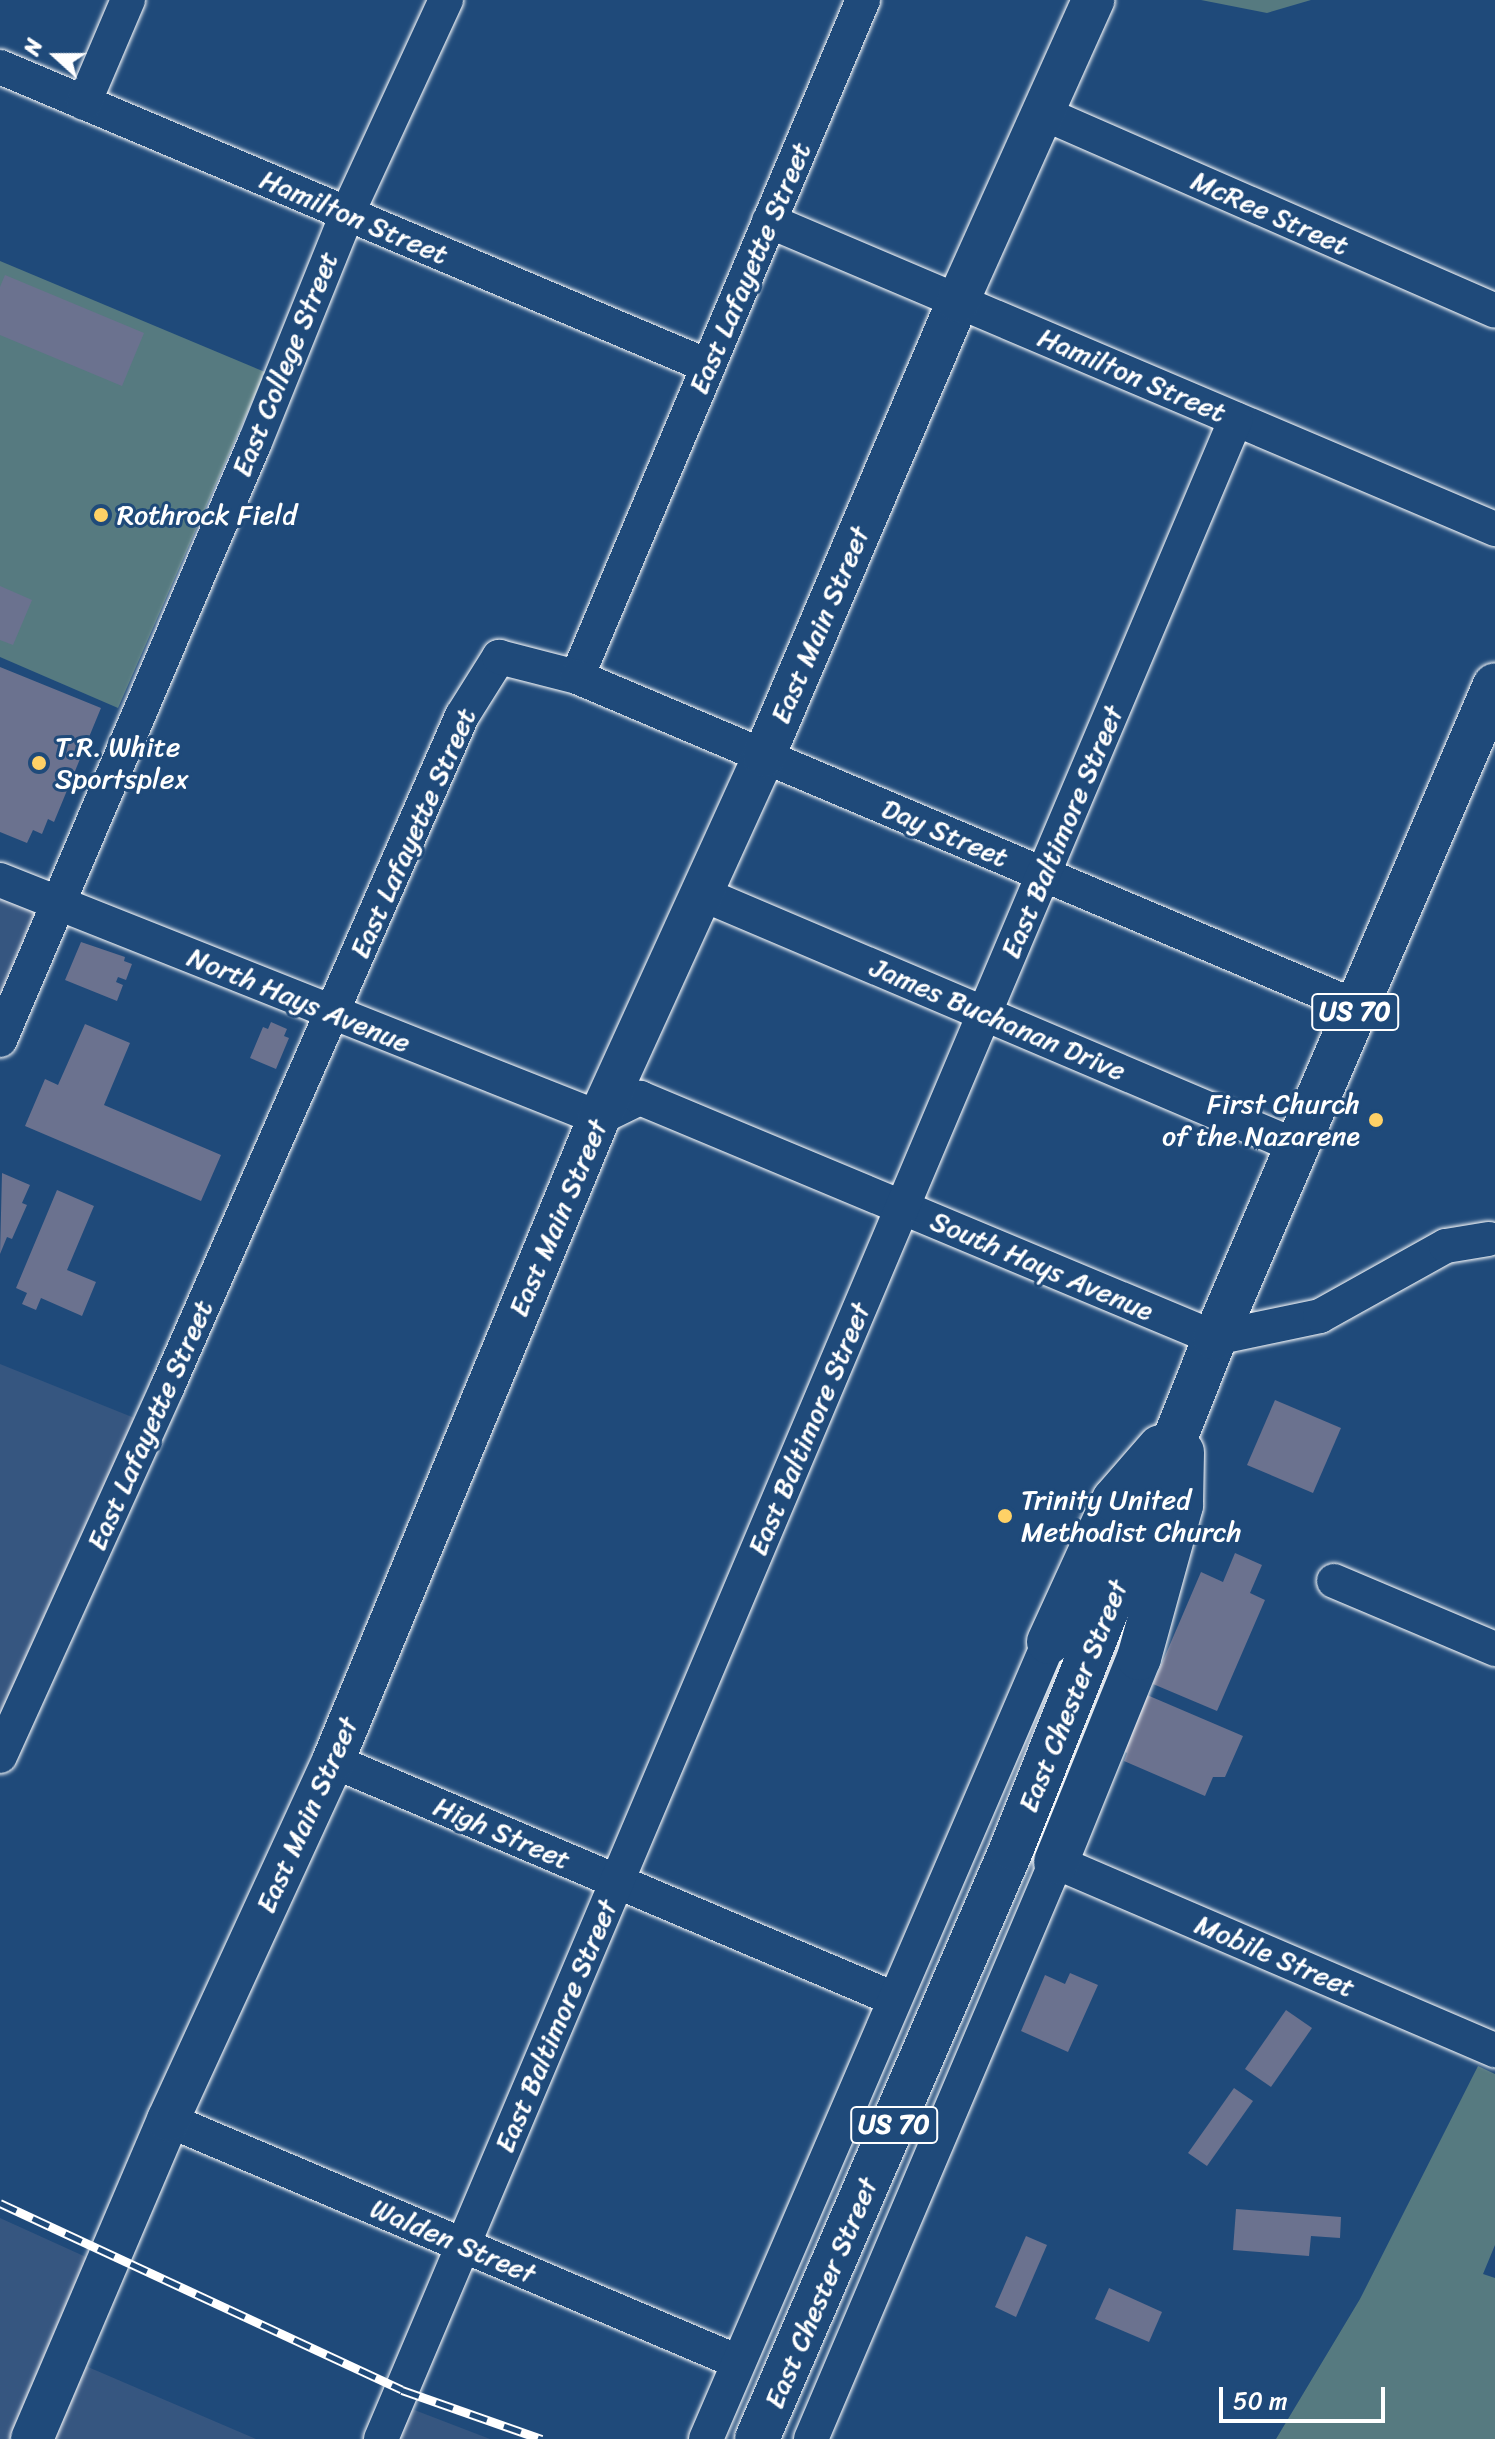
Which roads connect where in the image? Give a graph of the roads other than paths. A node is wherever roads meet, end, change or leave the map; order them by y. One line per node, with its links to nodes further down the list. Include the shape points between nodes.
1 (128, 0): 6 (street)
2 (446, 0): 8 (street, East College Street)
3 (863, 0): 9 (street, East Lafayette Street)
4 (1093, 0): 7 (main road, East Main Street)
5 (0, 67): 6 (street, Hamilton Street)
6 (84, 103): 8 (street, Hamilton Street)
7 (1045, 114): 10 (main road, East Main Street); 11 (street, McRee Street)
8 (347, 214): 12 (street, Hamilton Street); 21 (street, East College Street)
9 (769, 221): 10 (street, Hamilton Street); 12 (street, East Lafayette Street)
10 (958, 301): 13 (street, Hamilton Street); 17 (main road, East Main Street)
11 (1495, 311)
12 (708, 366): 15 (street, East Lafayette Street)
13 (1236, 419): 14 (street, Hamilton Street); 18 (street, East Baltimore Street)
14 (1495, 529)
15 (577, 677): 17 (street, Day Street); 23 (street, East Lafayette Street, via 499,657 462,716)
16 (1495, 685): 22 (highway, East Chester Street / US 70)
17 (764, 756): 18 (street, Day Street); 20 (main road, East Main Street)
18 (1044, 874): 22 (street, Day Street); 24 (street, East Baltimore Street)
19 (0, 880): 21 (street, North Hays Avenue)
20 (700, 893): 24 (street, James Buchanan Drive); 26 (main road, East Main Street)
21 (60, 904): 23 (street, North Hays Avenue); 25 (street, East College Street)
22 (1357, 1007): 27 (highway, East Chester Street / US 70)
23 (333, 1014): 26 (street, North Hays Avenue); 35 (street, East Lafayette Street)
24 (985, 1014): 27 (street, James Buchanan Drive); 28 (street, East Baltimore Street)
25 (0, 1040)
26 (599, 1118): 28 (street, South Hays Avenue, via 640,1098); 36 (main road, East Main Street)
27 (1296, 1146): 30 (highway, East Chester Street / US 70)
28 (903, 1208): 30 (street, South Hays Avenue); 38 (street, East Baltimore Street)
29 (1493, 1234): 30 (street, via 1446,1246 1320,1316)
30 (1215, 1338): 31 (highway, East Chester Street / US 70)
31 (1182, 1422): 33 (highway, via 1114,1500); 37 (highway, via 1181,1505 1139,1658); 47 (highway, East Chester Street / US 70, via 1028,1809)
32 (1334, 1581): 34 (street)
33 (1049, 1642): 39 (street)
34 (1495, 1649)
35 (0, 1756)
36 (333, 1761): 38 (street, High Street); 41 (main road, East Main Street)
37 (1056, 1862): 40 (street, Mobile Street); 48 (street)
38 (617, 1882): 39 (street, High Street); 42 (street, East Baltimore Street)
39 (892, 1998): 43 (street)
40 (1495, 2050)
41 (168, 2120): 42 (street, Walden Street); 44 (main road, East Main Street)
42 (464, 2245): 43 (street, Walden Street); 45 (street, East Baltimore Street)
43 (738, 2362): 46 (street)
44 (32, 2439)
45 (381, 2439)
46 (706, 2439)
47 (757, 2439)
48 (811, 2439)

